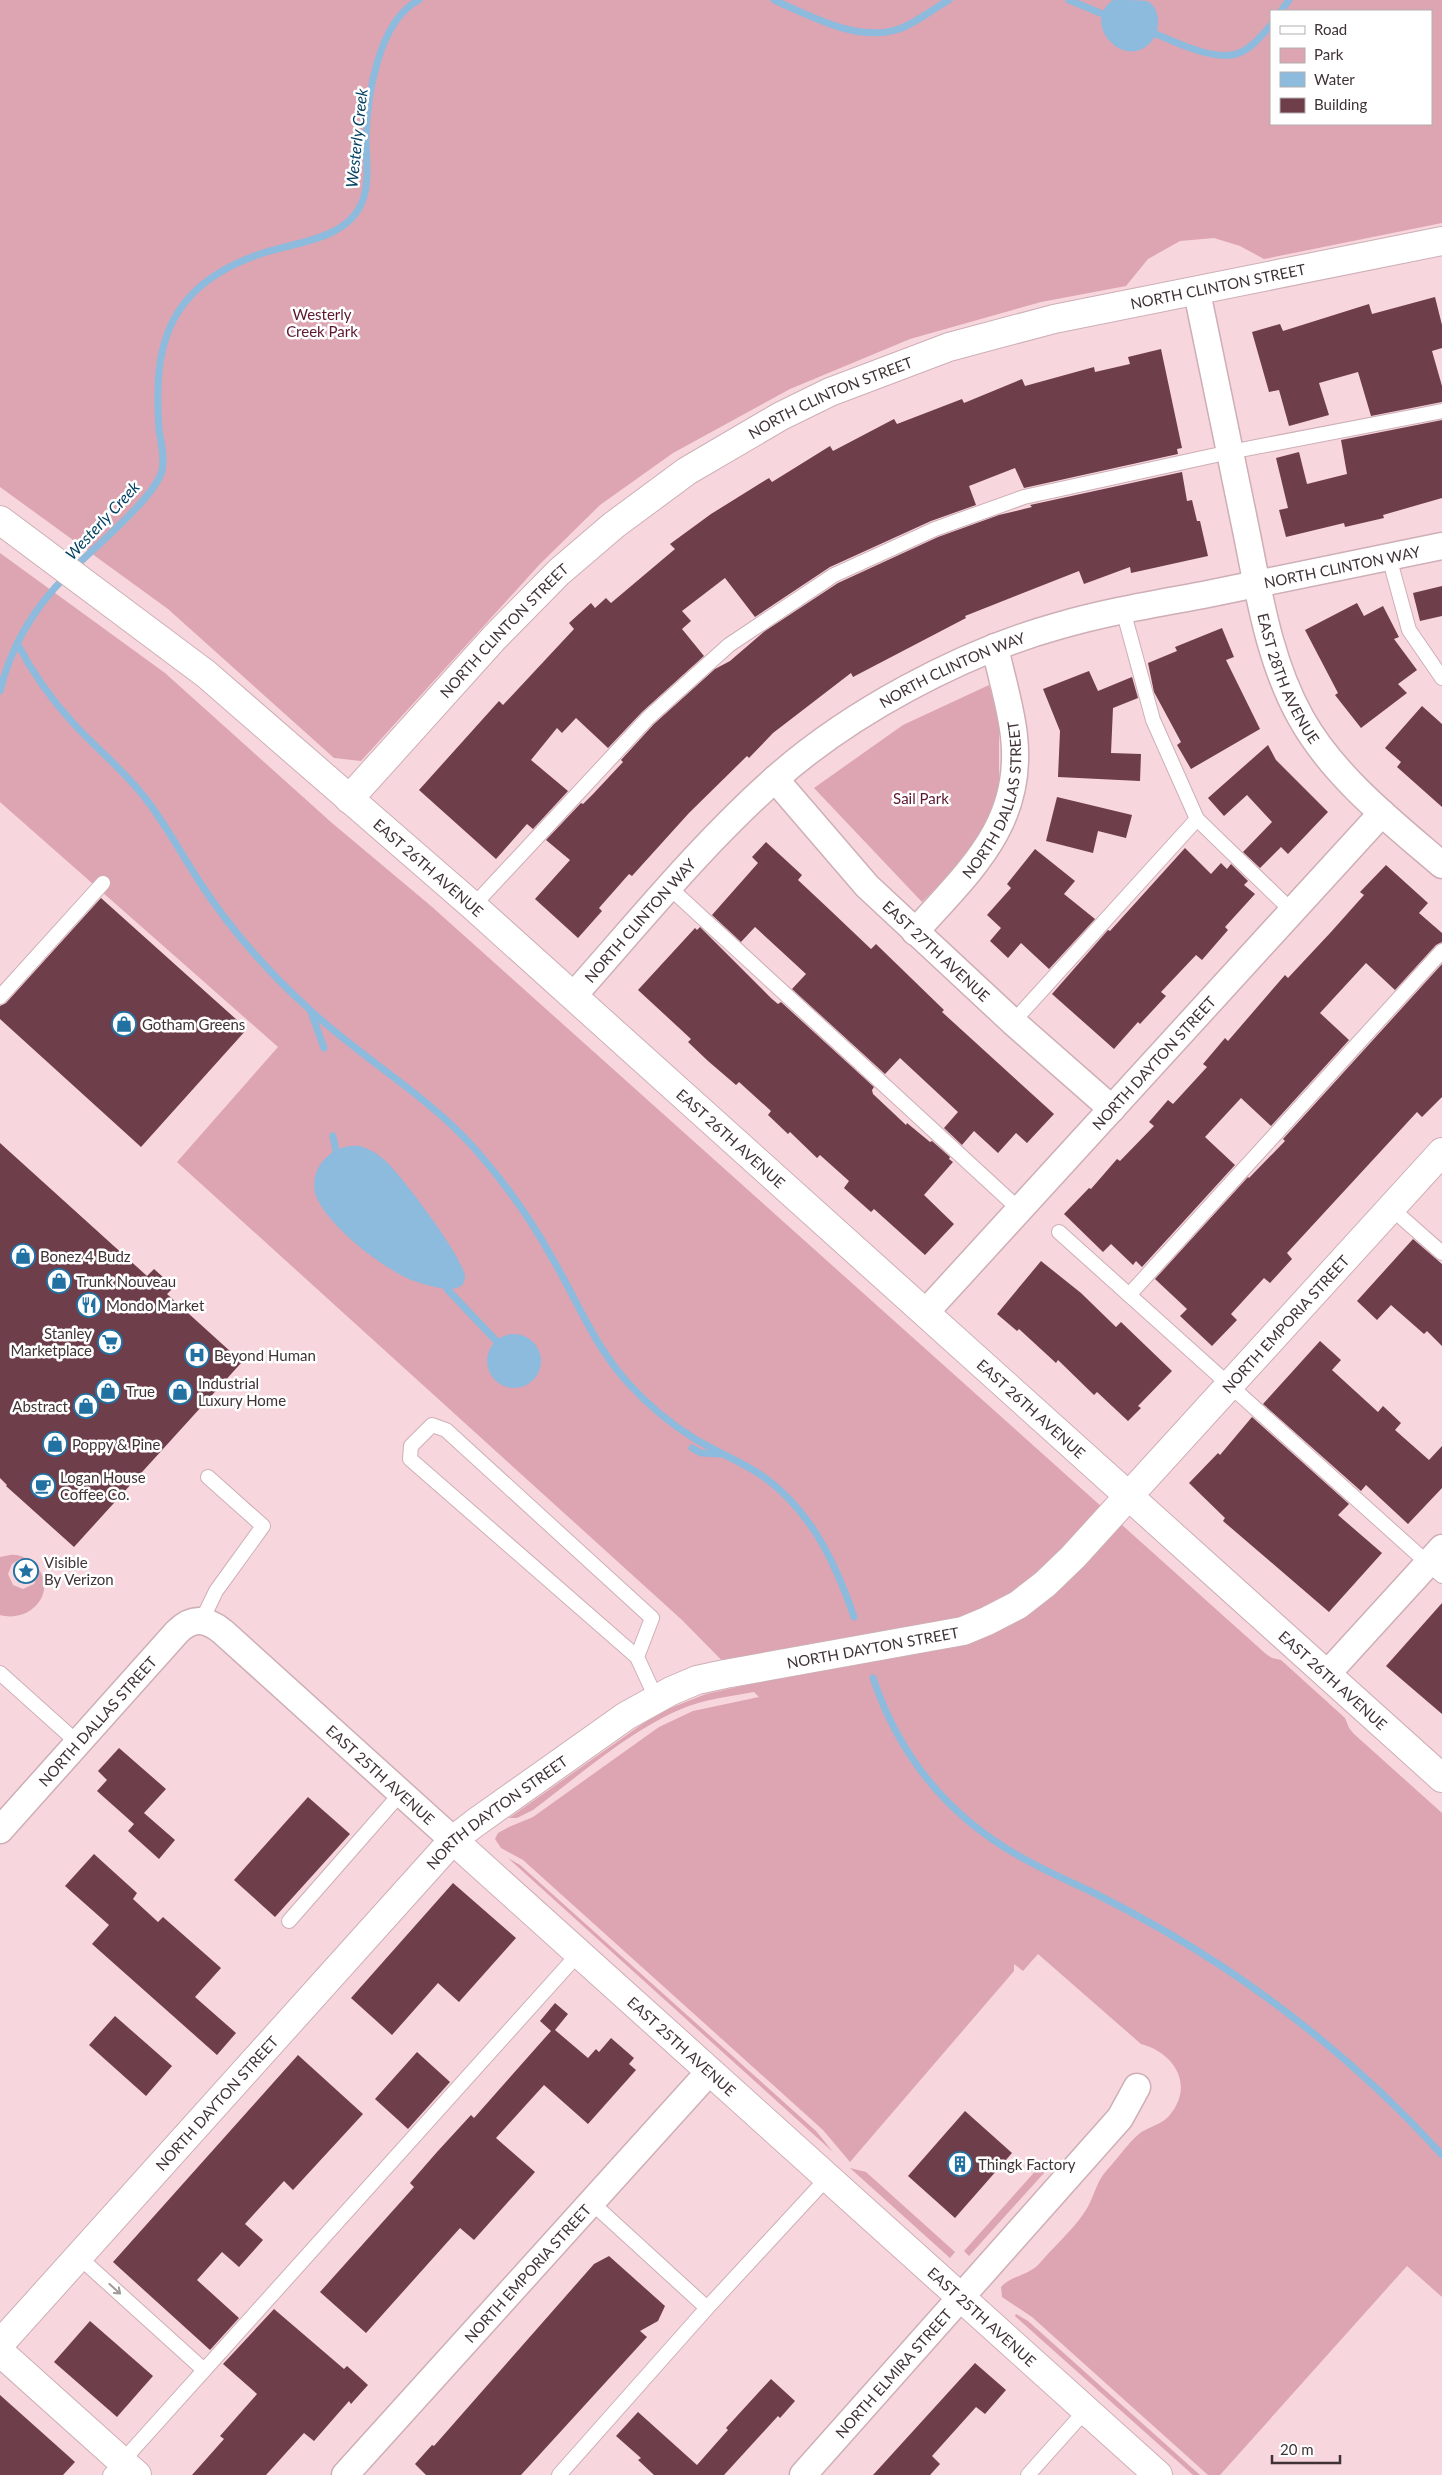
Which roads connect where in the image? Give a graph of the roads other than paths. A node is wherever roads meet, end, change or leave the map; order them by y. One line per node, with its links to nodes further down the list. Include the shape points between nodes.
1 (1442, 241): 2 (street, NORTH CLINTON STREET)
2 (1197, 292): 4 (street, EAST 28TH AVENUE); 13 (street, NORTH CLINTON STREET, via 1054,320 948,347 830,392 718,452 636,508 559,572 494,637)
3 (1442, 411): 4 (lane)
4 (1230, 452): 8 (street, EAST 28TH AVENUE); 19 (lane, via 1024,497 935,529 834,575 729,645 648,718)
5 (0, 520): 13 (street, EAST 26TH AVENUE, via 206,674)
6 (1442, 546): 7 (street, NORTH CLINTON WAY)
7 (1389, 557): 8 (street, NORTH CLINTON WAY); 11 (lane, via 1409,630)
8 (1257, 584): 9 (street, NORTH CLINTON WAY); 14 (street, EAST 28TH AVENUE, via 1274,656 1302,720 1324,752)
9 (1124, 610): 10 (street, NORTH CLINTON WAY, via 1058,626); 15 (lane, via 1153,720)
10 (995, 647): 12 (street, NORTH CLINTON WAY, via 925,679 867,712); 21 (street, NORTH DALLAS STREET, via 1014,736 1015,772 1009,801 999,830 982,858)
11 (1442, 678)
12 (775, 779): 18 (street, NORTH CLINTON WAY); 21 (street, EAST 27TH AVENUE, via 867,886)
13 (349, 799): 19 (street, EAST 26TH AVENUE)
14 (1382, 812): 16 (street, EAST 28TH AVENUE); 20 (street, NORTH DAYTON STREET)
15 (1198, 819): 20 (lane); 25 (lane)
16 (1442, 865)
17 (103, 883): 24 (lane)
18 (670, 888): 23 (street, NORTH CLINTON WAY); 29 (lane)
19 (473, 906): 23 (street, EAST 26TH AVENUE)
20 (1292, 911): 26 (street, NORTH DAYTON STREET)
21 (915, 932): 25 (street, EAST 27TH AVENUE)
22 (1442, 951): 32 (lane)
23 (573, 996): 33 (street, EAST 26TH AVENUE)
24 (0, 997)
25 (1013, 1022): 26 (street, EAST 27TH AVENUE)
26 (1112, 1109): 29 (street, NORTH DAYTON STREET)
27 (1442, 1152): 28 (street, NORTH EMPORIA STREET)
28 (1391, 1208): 31 (lane); 34 (street, NORTH EMPORIA STREET)
29 (1020, 1210): 33 (street, NORTH DAYTON STREET)
30 (1059, 1232): 32 (lane)
31 (1442, 1254)
32 (1129, 1295): 34 (lane)
33 (926, 1313): 36 (street, EAST 26TH AVENUE)
34 (1229, 1384): 36 (street, NORTH EMPORIA STREET); 37 (lane)
35 (208, 1476): 38 (lane, via 263,1526 216,1591)
36 (1128, 1496): 41 (street, EAST 26TH AVENUE); 42 (street, NORTH DAYTON STREET, via 1045,1584 1018,1605 987,1621 951,1634 706,1678)
37 (1437, 1562): 41 (street)
38 (202, 1620): 43 (street, NORTH DALLAS STREET, via 192,1621 182,1628); 45 (street, EAST 25TH AVENUE, via 222,1632)
39 (637, 1657): 39 (lane, via 410,1459 411,1446 432,1424 446,1430 652,1618); 42 (lane)
40 (0, 1673): 43 (lane)
41 (1327, 1674): 44 (street, EAST 26TH AVENUE)
42 (656, 1698): 47 (street, NORTH DAYTON STREET)
43 (78, 1743): 46 (street, NORTH DALLAS STREET)
44 (1442, 1778)
45 (401, 1793): 47 (street, EAST 25TH AVENUE); 48 (lane)
46 (0, 1830)
47 (453, 1840): 49 (street, EAST 25TH AVENUE); 54 (street, NORTH DAYTON STREET)
48 (289, 1922)
49 (579, 1953): 50 (street, EAST 25TH AVENUE); 59 (lane)
50 (710, 2071): 52 (street, EAST 25TH AVENUE); 53 (street, NORTH EMPORIA STREET)
51 (1137, 2087): 55 (street, NORTH ELMIRA STREET, via 1120,2118)
52 (828, 2176): 55 (street, EAST 25TH AVENUE); 56 (lane)
53 (591, 2202): 56 (lane); 62 (street, NORTH EMPORIA STREET)
54 (79, 2256): 57 (street, NORTH DAYTON STREET); 59 (lane, one-way to 59)
55 (962, 2297): 60 (street, EAST 25TH AVENUE); 64 (street, NORTH ELMIRA STREET)
56 (707, 2308): 63 (lane)
57 (0, 2344)
58 (0, 2352): 61 (street)
59 (204, 2370): 61 (lane)
60 (1086, 2410): 65 (lane); 66 (street, EAST 25TH AVENUE)
61 (123, 2471)
62 (345, 2475)
63 (559, 2475)
64 (803, 2475)
65 (1028, 2475)
66 (1158, 2475)

